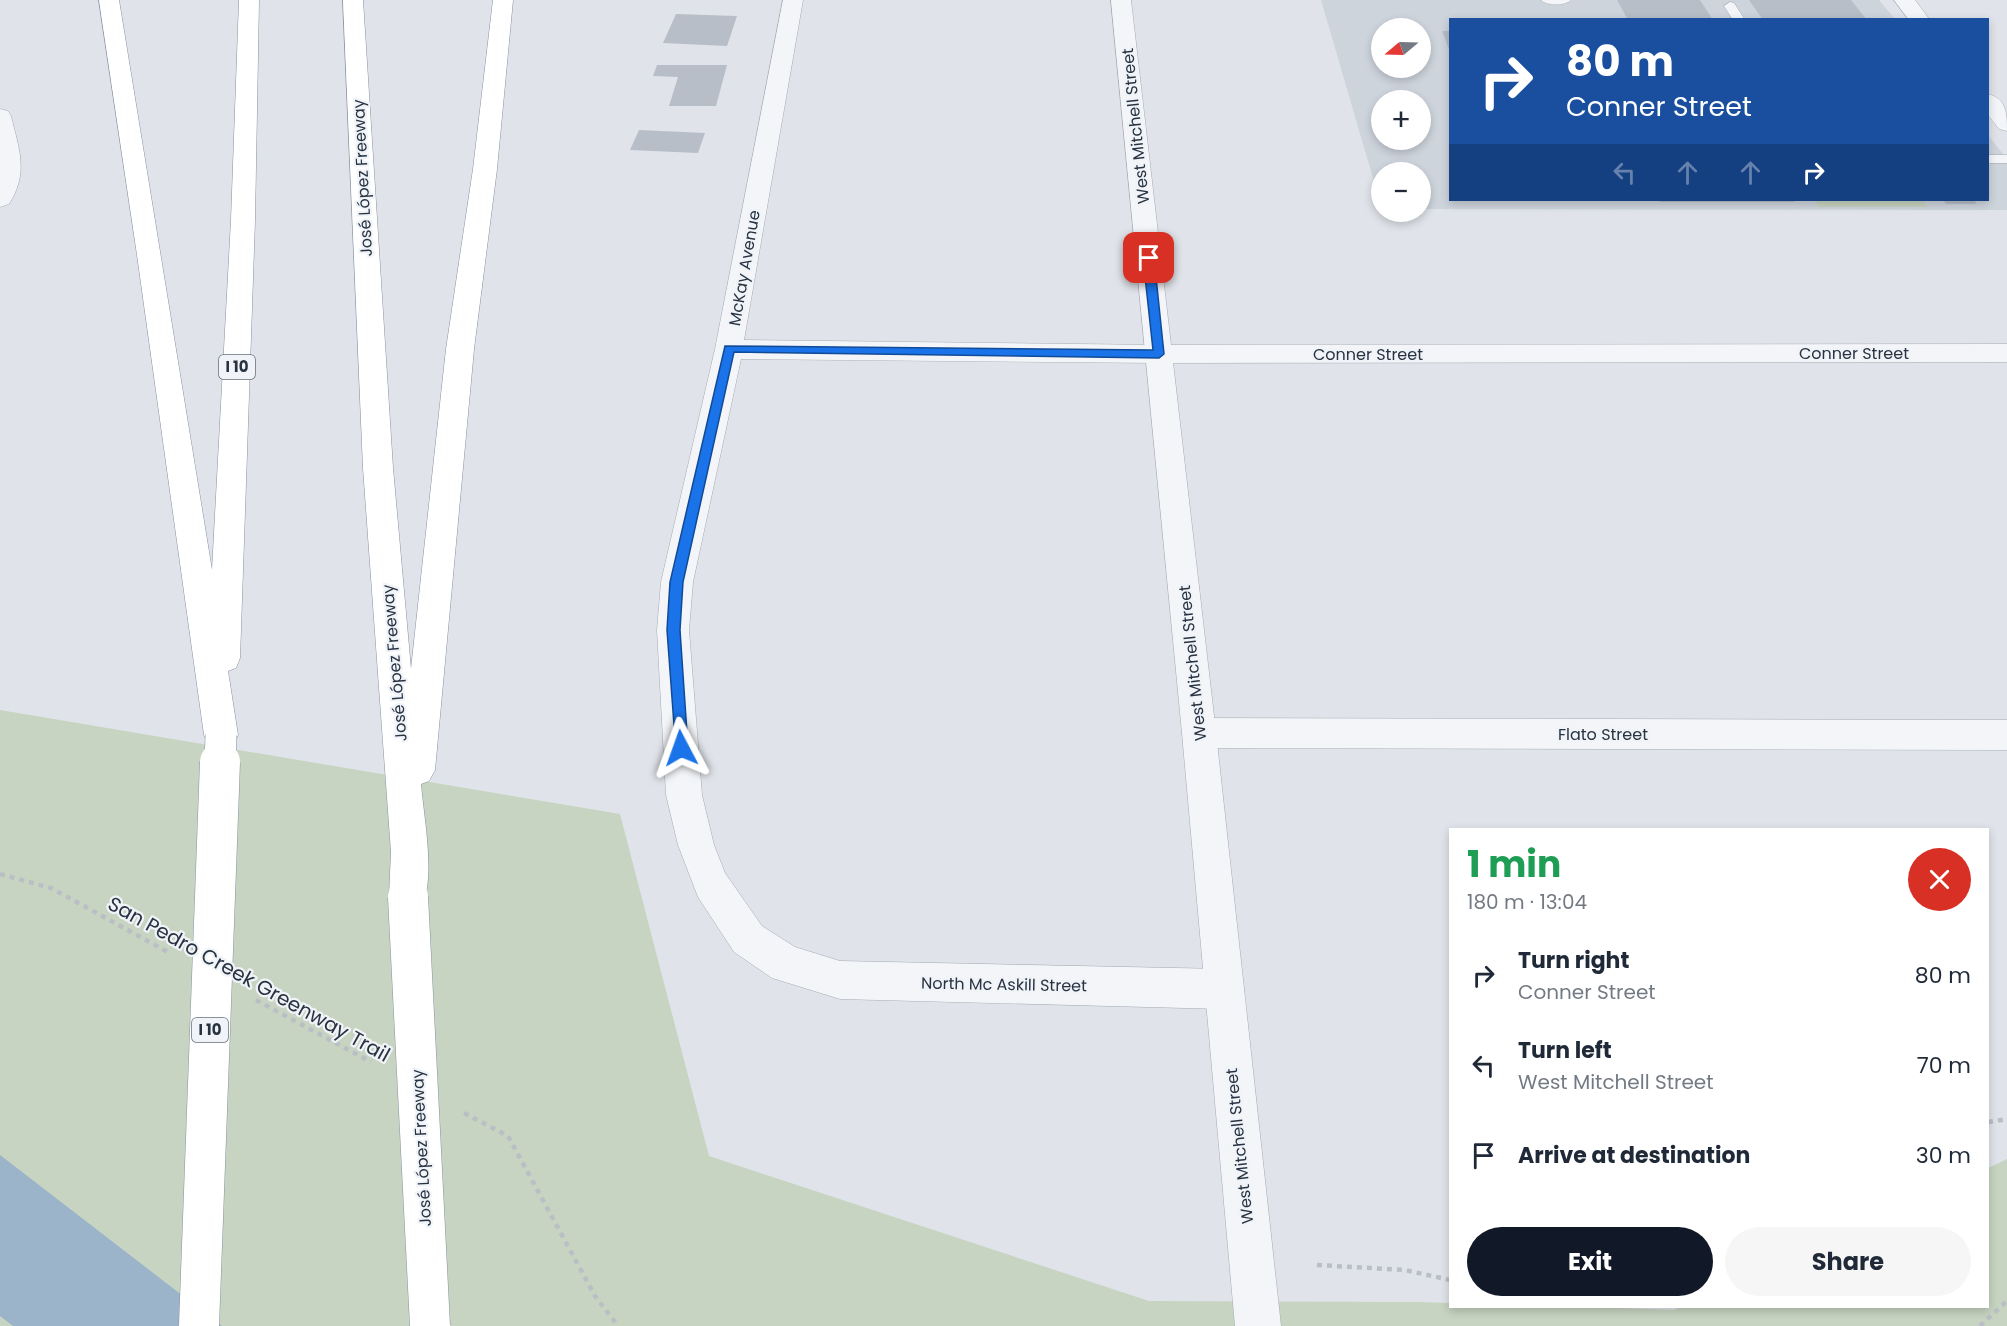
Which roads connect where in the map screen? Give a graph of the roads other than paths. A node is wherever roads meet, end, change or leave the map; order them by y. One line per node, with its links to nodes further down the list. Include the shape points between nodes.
1 (109, 0): 23 (highway)
2 (249, 0): 23 (highway, I 10)
3 (353, 0): 25 (highway, José López Freeway, via 378,468)
4 (502, 0): 25 (highway, via 485,169 460,349)
5 (794, 0): 19 (street, McKay Avenue)
6 (1121, 0): 21 (street, West Mitchell Street)
7 (1547, 0): 8 (lane)
8 (1565, 0)
9 (1904, 0): 12 (street)
10 (1730, 6): 11 (lane)
11 (1738, 18)
12 (1918, 18)
13 (1989, 101): 15 (street)
14 (0, 116): 18 (street, via 11,166)
15 (2007, 124)
16 (1989, 159): 17 (lane)
17 (2007, 159)
18 (0, 199)
19 (729, 348): 21 (street, Conner Street); 26 (street, McKay Avenue, via 677,582 673,630 684,795 696,845 711,884 748,939)
20 (2007, 352): 21 (street, Conner Street)
21 (1159, 354): 22 (street, West Mitchell Street)
22 (1199, 733): 24 (street, Flato Street); 27 (street, West Mitchell Street)
23 (221, 735): 29 (highway, I 10, bridge)
24 (2007, 735)
25 (409, 852): 30 (highway, José López Freeway, bridge)
26 (786, 964): 27 (street, North Mc Askill Street, via 840,980)
27 (1224, 989): 28 (street, West Mitchell Street)
28 (1256, 1312)
29 (199, 1326)
30 (430, 1326)

